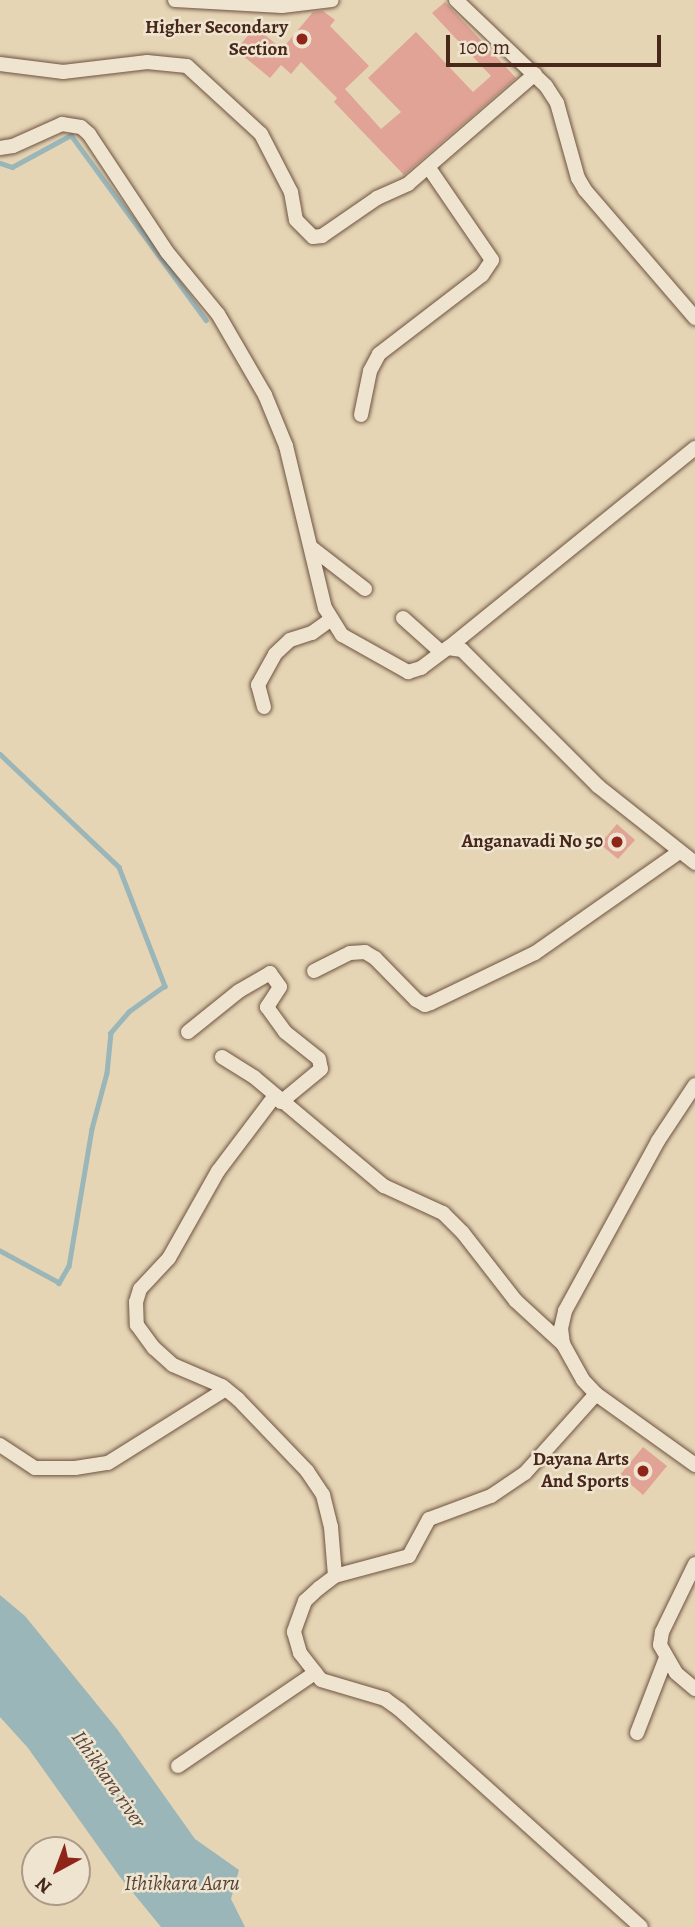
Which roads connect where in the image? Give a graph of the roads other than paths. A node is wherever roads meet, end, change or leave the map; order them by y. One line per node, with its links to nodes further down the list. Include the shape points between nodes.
1 (175, 0): 2 (street, via 282,6)
2 (332, 0)
3 (456, 0): 5 (street)
4 (0, 64): 7 (street, via 63,72 148,61 187,66 261,134 291,192 296,220 313,237 332,230)
5 (536, 74): 7 (street); 8 (street, via 556,103 585,190)
6 (0, 148): 11 (street, via 62,124 81,127 89,134 167,252 218,314 265,395 286,446)
7 (429, 168): 9 (street, via 492,260 482,275 379,354 370,371)
8 (695, 318)
9 (360, 415)
10 (695, 448): 15 (street)
11 (312, 548): 12 (street); 14 (street)
12 (365, 589)
13 (403, 618): 15 (street)
14 (330, 620): 15 (street, via 350,641 404,671 421,668); 16 (street, via 312,633 290,640 275,654 258,685)
15 (444, 650): 17 (street, via 458,648 466,654 598,786)
16 (264, 707)
17 (679, 852): 18 (street); 19 (street, via 535,953 425,1005 365,952 350,953)
18 (695, 863)
19 (314, 971)
20 (188, 1032): 23 (street, via 270,973 280,987 267,1007 285,1032 319,1059 321,1069)
21 (222, 1057): 23 (street, via 254,1077)
22 (695, 1085): 24 (street, via 658,1141 565,1311)
23 (277, 1100): 24 (street, via 384,1186 443,1213 516,1301); 25 (street, via 218,1171 169,1258 140,1289 136,1302 137,1325 154,1348 173,1365)
24 (563, 1344): 26 (street)
25 (226, 1389): 27 (street, via 108,1464 35,1468); 30 (street, via 307,1471 323,1495)
26 (596, 1394): 28 (street); 30 (street, via 525,1474 491,1496 429,1519 409,1556)
27 (0, 1445)
28 (695, 1465)
29 (695, 1564): 31 (street, via 662,1633 660,1645)
30 (335, 1576): 32 (street, via 305,1601 295,1624 300,1653)
31 (666, 1658): 33 (street, via 676,1674); 34 (street)
32 (314, 1673): 35 (street); 36 (street, via 321,1680 385,1699 400,1710)
33 (695, 1689)
34 (637, 1733)
35 (178, 1766)
36 (641, 1927)

